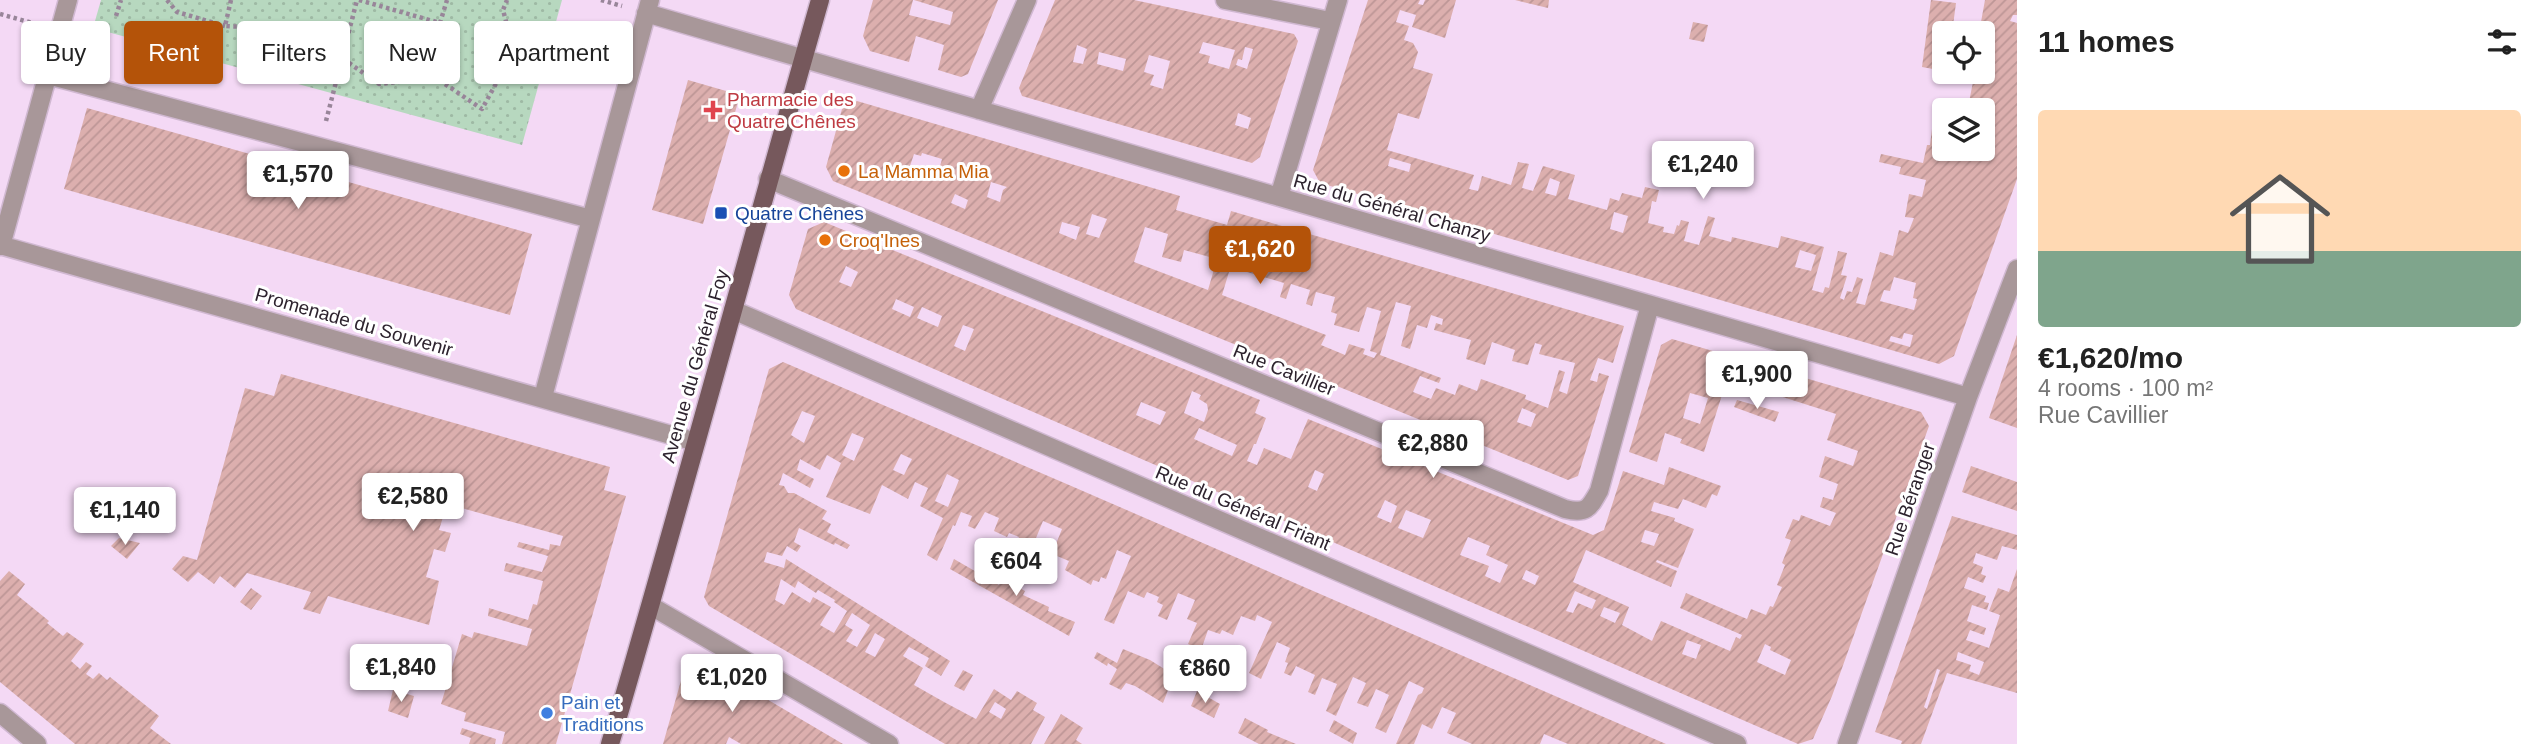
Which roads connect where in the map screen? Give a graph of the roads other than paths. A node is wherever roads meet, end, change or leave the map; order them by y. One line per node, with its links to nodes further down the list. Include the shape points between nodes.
1 (68, 0): 7 (street)
2 (820, 0): 9 (main road, Avenue du Général Foy)
3 (1027, 0): 12 (street)
4 (1225, 0): 8 (street)
5 (1338, 0): 8 (street)
6 (648, 7): 9 (street, Rue du Général Chanzy); 15 (street)
7 (62, 21)
8 (1331, 21): 14 (street)
9 (803, 59): 12 (street, Rue du Général Chanzy); 13 (main road, Avenue du Général Foy)
10 (46, 84): 16 (street)
11 (82, 84): 15 (street)
12 (979, 110): 14 (street, Rue du Général Chanzy)
13 (768, 179): 18 (street, Rue Cavillier, via 1579,512 1591,506 1599,491); 19 (main road, Avenue du Général Foy)
14 (1279, 197): 18 (street, Rue du Général Chanzy)
15 (590, 219): 20 (street)
16 (1, 245): 20 (street, Promenade du Souvenir)
17 (2017, 269): 21 (street, Rue Béranger)
18 (1650, 305): 21 (street, Rue du Général Chanzy)
19 (733, 310): 22 (main road, Avenue du Général Foy); 28 (street, Rue du Général Friant)
20 (543, 397): 22 (street, Promenade du Souvenir)
21 (1968, 397): 29 (street, Rue Béranger)
22 (696, 442): 23 (main road, Avenue du Général Foy)
23 (651, 606): 26 (main road, Avenue du Général Foy); 27 (street)
24 (0, 713): 25 (street)
25 (37, 744)
26 (610, 744)
27 (889, 744)
28 (1737, 744)
29 (1847, 744)

